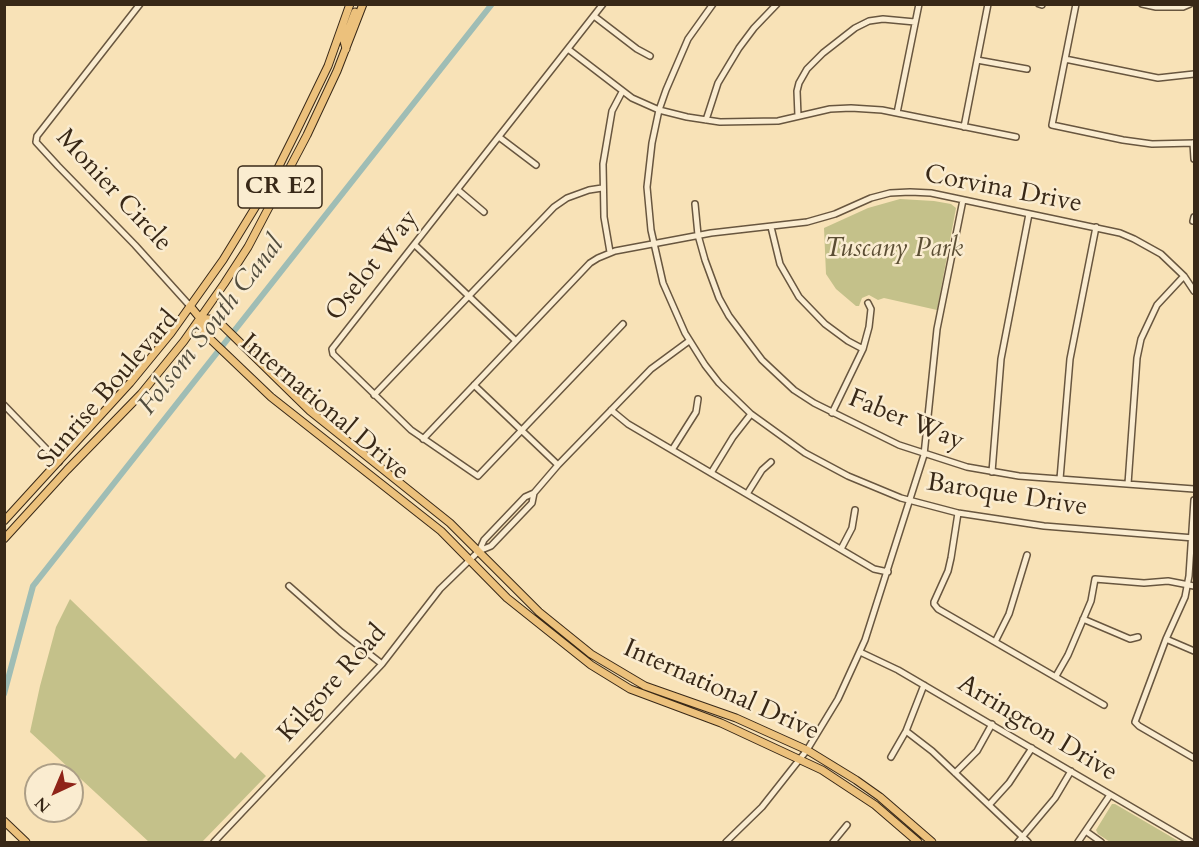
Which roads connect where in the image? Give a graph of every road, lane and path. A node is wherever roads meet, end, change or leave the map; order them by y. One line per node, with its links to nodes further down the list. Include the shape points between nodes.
1 (140, 4): 49 (street, Monier Circle, via 36,142)
2 (350, 4): 49 (main road, Sunrise Boulevard / CR E2, via 328,66 272,180)
3 (358, 4): 15 (main road, via 344,41)
4 (363, 4): 15 (main road, Sunrise Boulevard / CR E2)
5 (603, 4): 13 (street, Oselot Way)
6 (713, 4): 23 (street, Baroque Drive, via 688,39)
7 (777, 4): 26 (street, via 739,48 718,83)
8 (919, 4): 14 (street)
9 (988, 4): 19 (street)
10 (1076, 4): 18 (street)
11 (1142, 4): 12 (street)
12 (1191, 4)
13 (594, 16): 16 (street, Oselot Way); 17 (street)
14 (915, 22): 24 (street); 25 (street, via 869,21 823,53 799,83)
15 (346, 49): 50 (main road, Sunrise Boulevard / CR E2, via 308,135 265,215)
16 (568, 49): 22 (street); 28 (street, Oselot Way)
17 (650, 56)
18 (1065, 59): 21 (street, via 1158,78); 30 (street, via 1052,125 1133,142)
19 (977, 60): 20 (street); 27 (street)
20 (1027, 69)
21 (1194, 74)
22 (622, 92): 23 (street); 33 (street, via 612,111)
23 (659, 110): 26 (street); 42 (street, Baroque Drive, via 648,165)
24 (897, 113): 25 (street, via 851,108); 27 (street)
25 (798, 116): 26 (street, via 778,121)
26 (706, 120)
27 (964, 127): 29 (street)
28 (499, 137): 32 (street); 34 (street, Oselot Way)
29 (1016, 137)
30 (1194, 143): 31 (street)
31 (1194, 159)
32 (536, 165)
33 (602, 188): 44 (street); 47 (street, via 567,198 554,207)
34 (458, 190): 37 (street); 43 (street, Oselot Way)
35 (963, 200): 38 (street, Corvina Drive); 39 (street, Corvina Drive, via 921,192 890,193 821,219); 65 (street, via 937,329)
36 (694, 204): 41 (street, Faber Way)
37 (484, 212)
38 (1029, 214): 40 (street, Corvina Drive); 69 (street, via 1001,360)
39 (771, 227): 41 (street, Corvina Drive); 54 (street, via 780,264 799,297 825,324)
40 (1096, 228): 45 (street, Corvina Drive, via 1120,233 1148,246); 71 (street, via 1070,359)
41 (699, 235): 42 (street, Corvina Drive); 60 (street, Faber Way, via 711,279 740,334 794,390)
42 (653, 244): 44 (street, Corvina Drive); 52 (street, Baroque Drive, via 671,303)
43 (415, 245): 47 (street); 56 (street, Oselot Way, via 332,349)
44 (610, 252): 53 (street, via 591,263)
45 (1184, 276): 46 (street, Corvina Drive); 72 (street, via 1157,305 1141,339)
46 (1194, 291)
47 (469, 296): 53 (street); 56 (street)
48 (868, 303): 54 (street, via 871,309)
49 (190, 306): 50 (main road, Monier Circle); 66 (main road, Sunrise Boulevard / CR E2, via 130,383)
50 (200, 318): 74 (main road, Sunrise Boulevard / CR E2, via 141,394); 85 (main road, International Drive, via 217,320 310,411 426,503); 87 (main road, International Drive, via 205,334 241,368 309,428 441,531)
51 (623, 324): 62 (street)
52 (689, 340): 59 (street, Kilgore Road, via 651,369); 61 (street, Baroque Drive, via 719,383)
53 (516, 341): 55 (street)
54 (863, 349): 60 (street)
55 (474, 385): 62 (street); 63 (street)
56 (374, 395): 63 (street, Oselot Way)
57 (698, 399): 64 (street, via 696,412)
58 (4, 405): 66 (street)
59 (611, 410): 64 (street); 68 (street, Kilgore Road)
60 (832, 413): 65 (street, Faber Way)
61 (751, 414): 70 (street); 78 (street, Baroque Drive, via 830,468)
62 (521, 430): 63 (street, Oselot Way, via 478,476); 68 (street)
63 (423, 439)
64 (672, 450): 70 (street)
65 (924, 454): 69 (street, Faber Way); 78 (street)
66 (59, 462): 74 (main road, via 59,472); 81 (main road, Sunrise Boulevard / CR E2)
67 (771, 462): 76 (street)
68 (558, 465): 75 (street, Kilgore Road)
69 (992, 472): 71 (street, Faber Way)
70 (711, 473): 76 (street)
71 (1060, 479): 72 (street, Faber Way)
72 (1128, 484): 73 (street, Faber Way)
73 (1194, 489)
74 (47, 493): 83 (main road, Sunrise Boulevard / CR E2)
75 (534, 493): 85 (street, Kilgore Road, via 516,505); 85 (street, Kilgore Road, via 532,503 491,546)
76 (747, 494): 84 (street)
77 (1194, 500): 82 (street)
78 (910, 501): 80 (street, Baroque Drive); 88 (street)
79 (855, 510): 84 (street, via 852,528)
80 (958, 513): 82 (street, Baroque Drive, via 1051,527); 95 (street, via 948,571 934,602 938,609)
81 (4, 521)
82 (1193, 538): 89 (street)
83 (4, 539)
84 (841, 549): 88 (street)
85 (479, 551): 87 (street, Kilgore Road); 100 (main road, International Drive, via 555,627)
86 (1027, 555): 95 (street, via 1009,614)
87 (469, 560): 98 (main road, International Drive, via 507,598); 99 (street, Kilgore Road, via 440,589)
88 (888, 572): 97 (street)
89 (1187, 585): 91 (street); 92 (street, via 1095,579); 94 (street)
90 (289, 586): 99 (street)
91 (1194, 586)
92 (1083, 619): 93 (street, via 1130,639); 101 (street)
93 (1138, 637)
94 (1166, 639): 96 (street); 111 (street, via 1135,722)
95 (996, 640): 101 (street)
96 (1194, 651)
97 (860, 652): 103 (street, Arrington Drive); 109 (street, via 837,701)
98 (577, 654): 100 (main road, via 609,671); 102 (main road, International Drive)
99 (382, 664): 122 (street, Kilgore Road)
100 (622, 672): 104 (main road, International Drive)
101 (1056, 676): 105 (street)
102 (611, 678): 104 (main road); 112 (main road, International Drive)
103 (924, 685): 106 (street, Arrington Drive); 107 (street)
104 (662, 693): 109 (main road, International Drive, via 736,718)
105 (1104, 705)
106 (992, 724): 108 (street, Arrington Drive); 114 (street, via 977,751)
107 (906, 731): 110 (street); 114 (street)
108 (1032, 748): 113 (street, Arrington Drive); 116 (street)
109 (807, 750): 112 (street); 126 (main road, International Drive, via 880,797)
110 (891, 757)
111 (1194, 758)
112 (800, 760): 123 (street); 125 (main road, International Drive, via 875,805)
113 (1071, 771): 115 (street, Arrington Drive); 120 (street, via 1055,798)
114 (956, 773): 116 (street)
115 (1110, 795): 119 (street); 130 (street, Arrington Drive)
116 (989, 805): 120 (street)
117 (4, 821): 121 (main road)
118 (847, 825): 124 (street)
119 (1087, 832): 128 (street); 129 (street)
120 (1020, 840): 127 (street)
121 (26, 843)
122 (214, 843)
123 (726, 843)
124 (833, 843)
125 (918, 843)
126 (932, 843)
127 (1028, 843)
128 (1078, 843)
129 (1101, 843)
130 (1191, 843)

